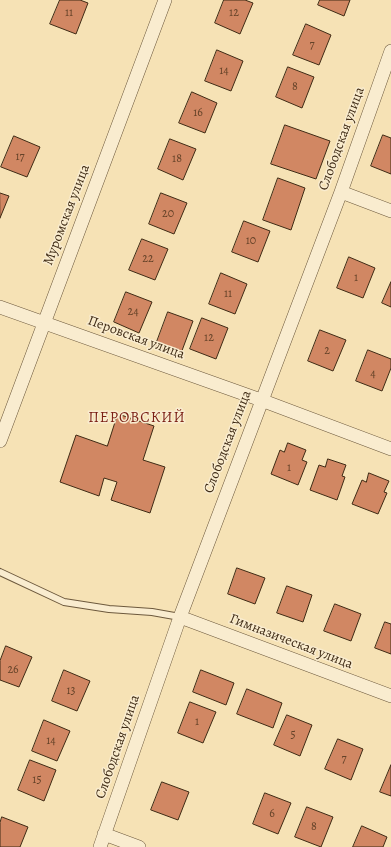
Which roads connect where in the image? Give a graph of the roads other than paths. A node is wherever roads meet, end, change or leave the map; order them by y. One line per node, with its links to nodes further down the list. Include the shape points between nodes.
1 (165, 0): 6 (street, Муромская улица)
2 (391, 51): 3 (street, Слободская улица)
3 (341, 192): 4 (street); 7 (street, Слободская улица)
4 (391, 211)
5 (0, 306): 6 (street, Перовская улица)
6 (44, 322): 7 (street, Перовская улица); 8 (street, Муромская улица)
7 (261, 400): 9 (street, Перовская улица); 11 (street, Слободская улица)
8 (0, 442)
9 (391, 449)
10 (0, 572): 11 (lane, via 64,602)
11 (180, 617): 12 (street, Гимназическая улица); 13 (street, Слободская улица)
12 (391, 696)
13 (104, 834): 14 (street, Слободская улица); 15 (street)
14 (100, 847)
15 (139, 847)

